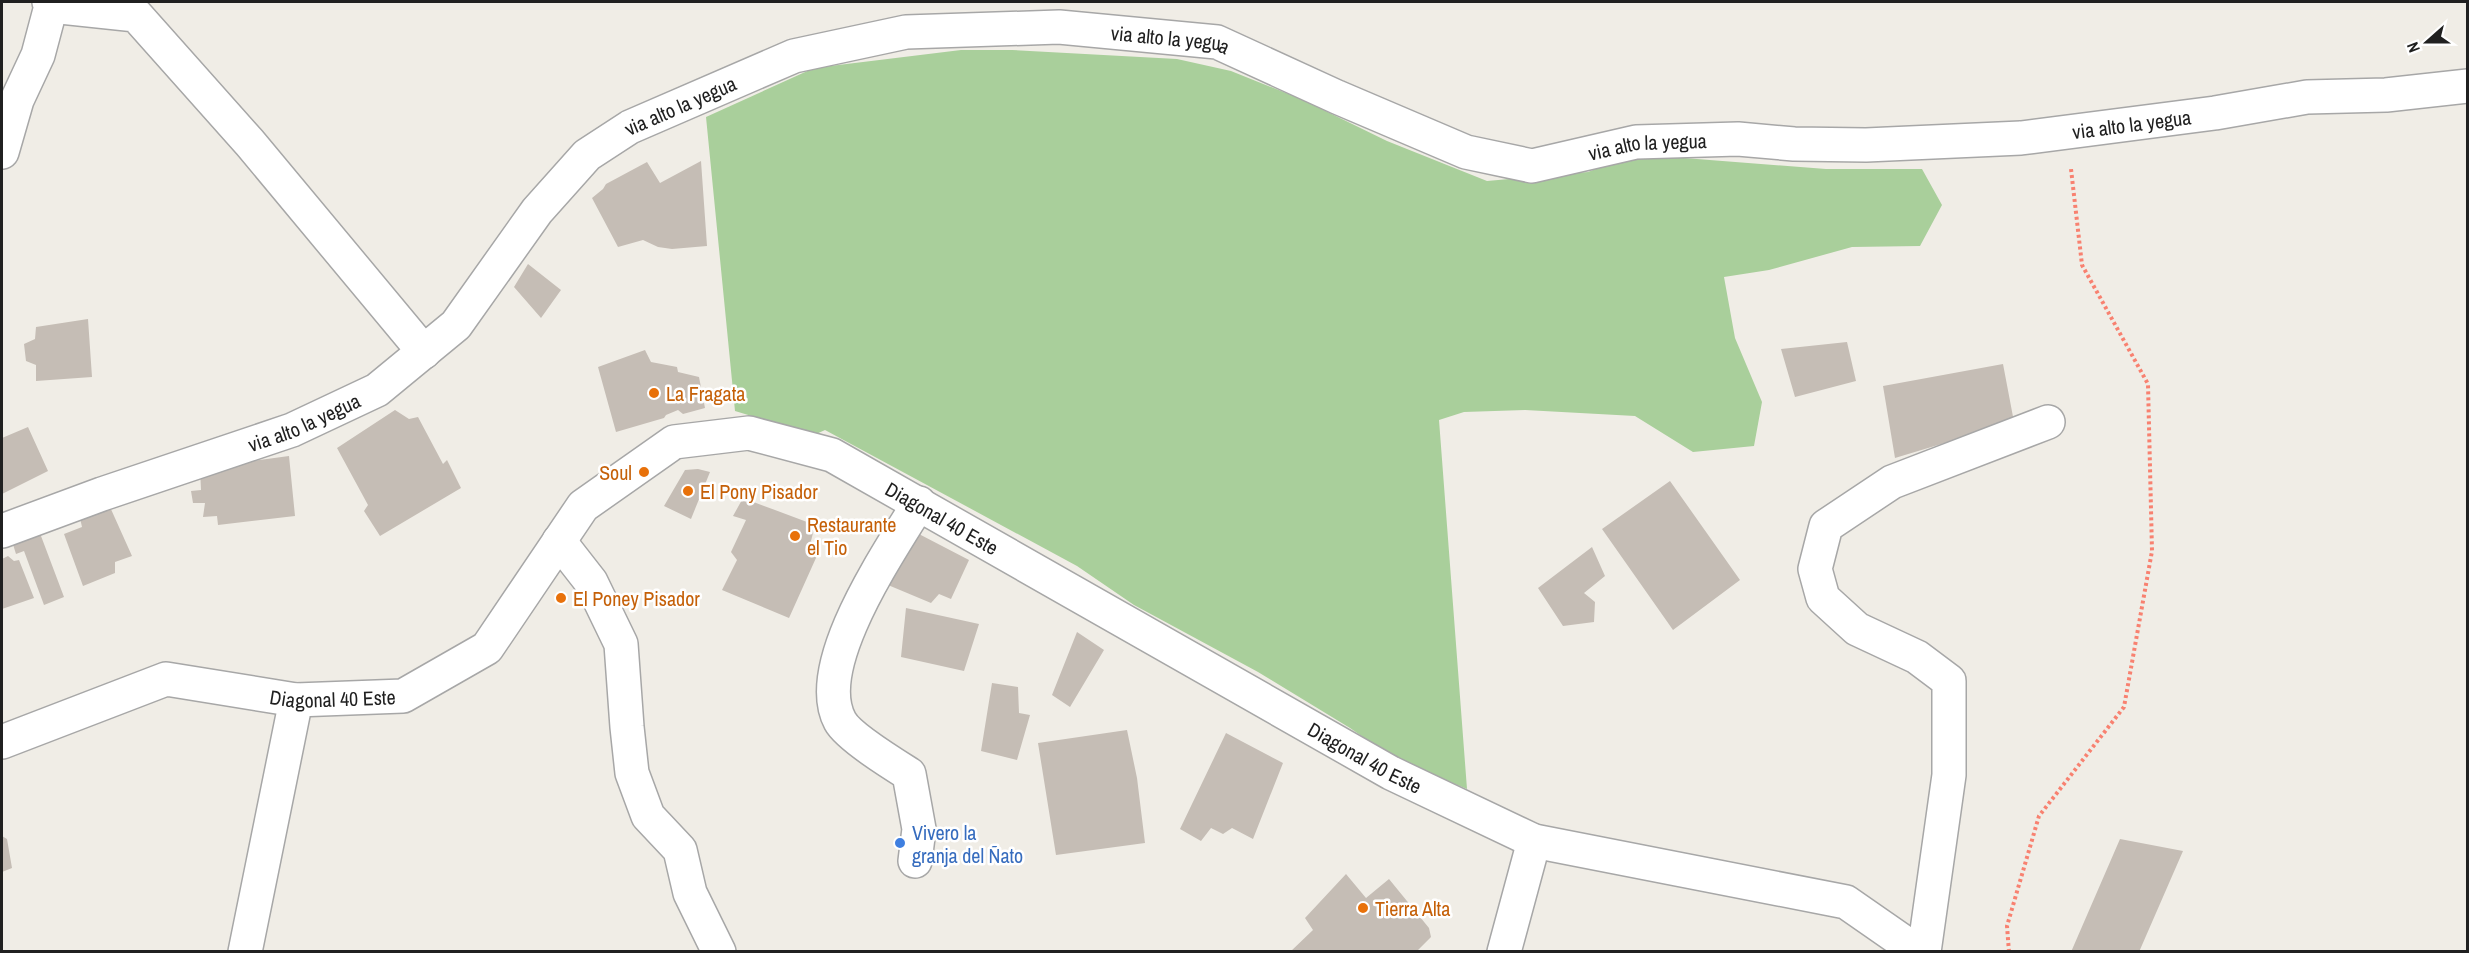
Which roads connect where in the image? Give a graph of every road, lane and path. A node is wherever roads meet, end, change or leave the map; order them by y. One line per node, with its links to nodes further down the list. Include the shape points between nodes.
1 (50, 4): 5 (street, via 38,55 17,100); 6 (street, via 136,15 250,143)
2 (1059, 14): 4 (street, via alto la yegua, via 1217,42 1466,152 1532,166 1636,142 1738,139 1866,145 2021,138); 6 (street, via alto la yegua, via 906,32 794,56 630,127 587,154 537,211 456,325)
3 (2468, 86): 4 (street, via alto la yegua, via 2386,95 2307,97)
4 (2067, 132): 20 (path, via 2082,265 2148,384 2152,551 2124,707 2039,816 2007,926)
5 (2, 152)
6 (424, 352): 9 (street, via alto la yegua, via 377,390 292,430)
7 (2048, 422): 19 (street, via 1892,482 1826,526 1815,569 1823,598 1857,629 1917,657 1949,681 1949,775)
8 (919, 503): 10 (street, Diagonal 40 Este, via 831,455 749,433 674,442 583,506); 13 (street, Diagonal 40 Este, via 1390,773); 14 (street, via 852,617 837,668 834,699 840,722 877,754 909,774 919,829)
9 (2, 531)
10 (559, 541): 11 (street, Diagonal 40 Este, via 487,648 403,696); 16 (street, via 591,582 621,644 632,773 648,816 680,850 690,893)
11 (296, 700): 12 (street, Diagonal 40 Este, via 166,679); 15 (street)
12 (2, 742)
13 (1534, 841): 17 (street); 18 (street, Diagonal 40 Este, via 1846,902)
14 (915, 861)
15 (245, 951)
16 (719, 951)
17 (1504, 951)
18 (1918, 951)
19 (1924, 951)
20 (2008, 951)

